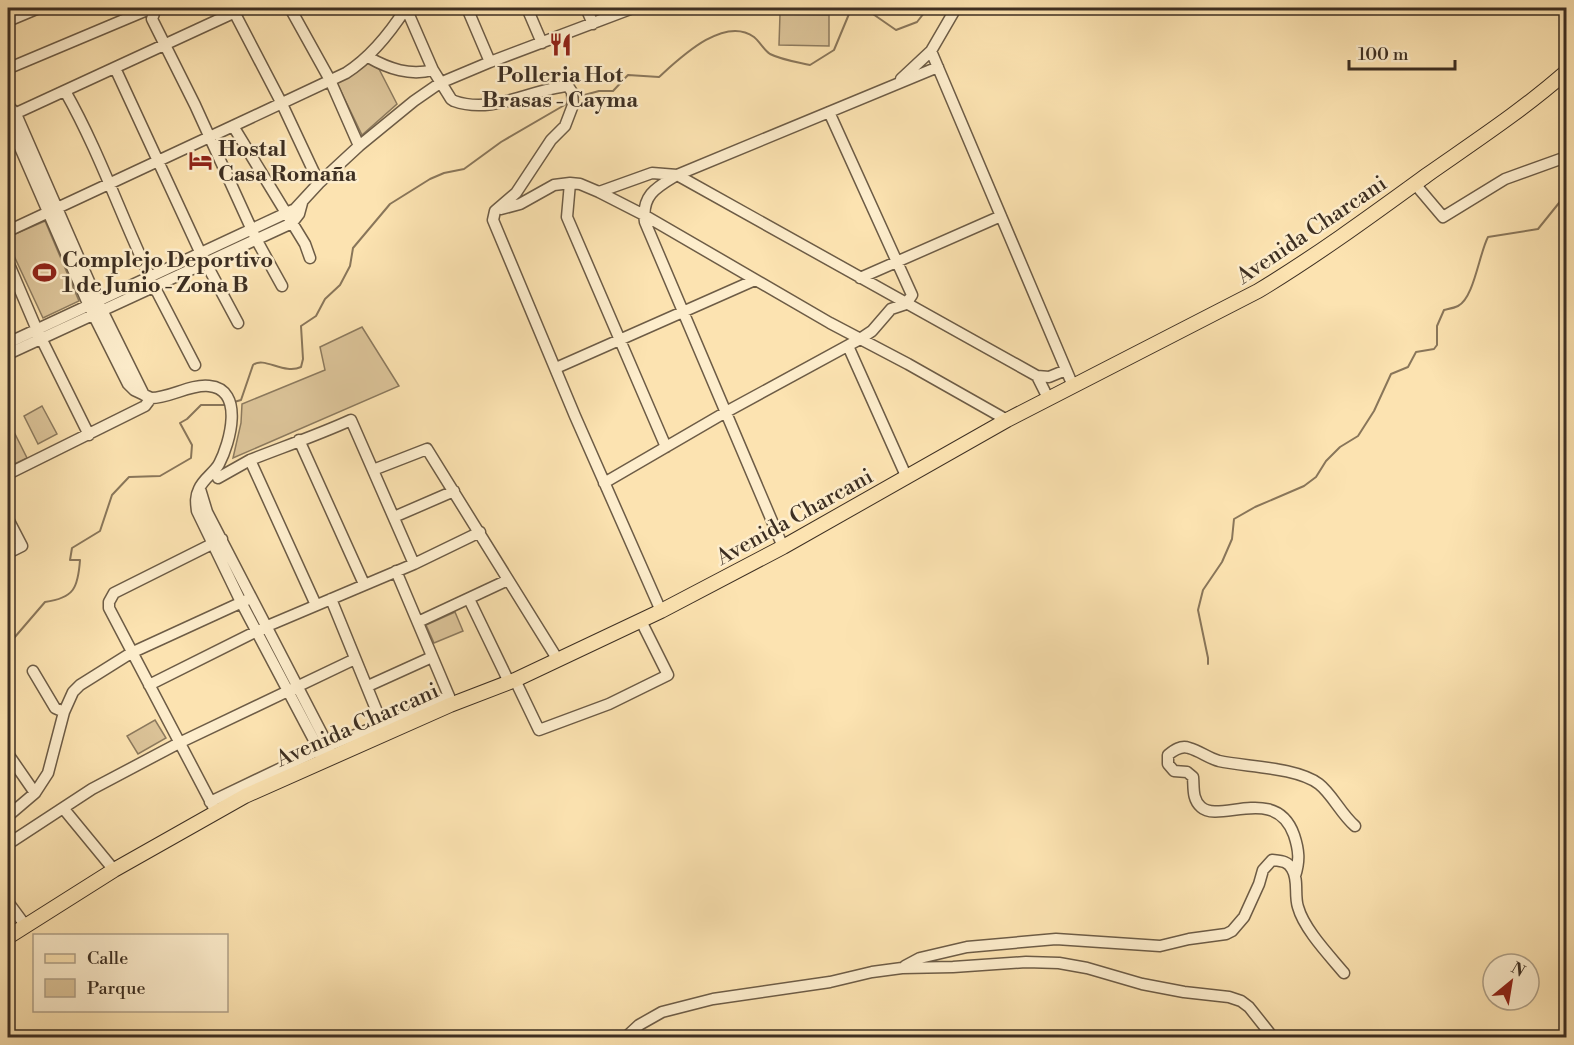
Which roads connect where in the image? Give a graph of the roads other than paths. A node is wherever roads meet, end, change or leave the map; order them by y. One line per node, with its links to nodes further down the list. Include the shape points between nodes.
1 (39, 8): 11 (street)
2 (154, 8): 14 (street, via 152,20); 18 (street)
3 (290, 8): 23 (street)
4 (406, 8): 16 (street); 21 (street)
5 (467, 8): 17 (street)
6 (527, 8): 13 (street)
7 (586, 8): 12 (street)
8 (633, 8): 12 (street)
9 (956, 8): 15 (street)
10 (237, 9): 14 (street); 27 (street)
11 (8, 21)
12 (593, 24): 13 (street)
13 (542, 43): 17 (street)
14 (164, 44): 20 (street); 32 (street)
15 (931, 51): 19 (street); 25 (street)
16 (368, 57): 21 (street, via 408,72); 23 (street)
17 (490, 62): 24 (street)
18 (8, 67)
19 (938, 67): 25 (street); 45 (street)
20 (115, 68): 26 (street); 35 (street)
21 (433, 70): 24 (street)
22 (1566, 72): 40 (main road, Avenida Charcani, via 1543,93)
23 (330, 80): 27 (street); 33 (street)
24 (440, 83): 33 (street); 43 (street, via 458,103 502,103 555,87 568,86 572,92 573,105 565,126 551,140 516,194)
25 (897, 84): 29 (street)
26 (65, 91): 30 (street); 37 (street)
27 (282, 104): 31 (street); 38 (street)
28 (8, 105): 30 (street)
29 (829, 112): 36 (street); 51 (street)
30 (10, 117): 42 (street)
31 (233, 126): 32 (street); 46 (street)
32 (208, 137): 35 (street); 48 (street)
33 (359, 147): 38 (street)
34 (1566, 157): 40 (street, via 1505,179 1443,217)
35 (158, 160): 37 (street); 50 (street)
36 (677, 175): 41 (street, via 652,173); 44 (street, via 649,196); 53 (street)
37 (109, 183): 42 (street); 55 (street)
38 (319, 183): 46 (street, via 302,203 299,214)
39 (570, 183): 41 (street); 43 (street, via 554,184 520,204); 63 (street, via 567,217)
40 (1415, 184): 71 (main road, Avenida Charcani, via 1287,274)
41 (600, 192): 44 (street)
42 (53, 210): 47 (street); 58 (street)
43 (495, 211): 68 (street, via 493,220)
44 (644, 215): 54 (street); 59 (street)
45 (1001, 216): 51 (street); 69 (street)
46 (289, 219): 48 (street); 49 (street)
47 (8, 231)
48 (254, 235): 50 (street); 56 (street)
49 (310, 258)
50 (203, 259): 55 (street); 60 (street)
51 (895, 261): 53 (street); 57 (street, via 912,295)
52 (8, 262): 61 (street)
53 (860, 278): 57 (street)
54 (755, 280): 59 (street); 62 (street)
55 (152, 282): 58 (street); 67 (street)
56 (282, 286)
57 (906, 304): 62 (street, via 891,309); 70 (street)
58 (96, 308): 61 (street); 72 (street, via 128,384)
59 (684, 312): 63 (street); 74 (street)
60 (238, 322)
61 (39, 334): 64 (street); 66 (street); 76 (street)
62 (860, 339): 65 (street); 75 (street)
63 (620, 340): 68 (street); 78 (street)
64 (8, 344)
65 (848, 346): 74 (street); 83 (street)
66 (8, 354)
67 (195, 366)
68 (556, 368): 84 (street)
69 (1066, 370): 70 (street, via 1049,377); 71 (street)
70 (1037, 376): 73 (street)
71 (1073, 386): 73 (main road, Avenida Charcani)
72 (148, 397): 76 (street, via 145,406); 89 (street, via 206,386 217,387 230,402 231,420 221,459 199,487)
73 (1048, 398): 75 (main road, Avenida Charcani)
74 (726, 412): 78 (street); 90 (street)
75 (1007, 420): 83 (main road, Avenida Charcani)
76 (89, 435): 81 (street)
77 (299, 440): 79 (street); 80 (street, via 351,420); 95 (street)
78 (666, 447): 84 (street)
79 (250, 460): 82 (street); 99 (street)
80 (373, 470): 85 (street, via 427,449); 86 (street)
81 (8, 474)
82 (218, 478)
83 (906, 478): 90 (main road, Avenida Charcani)
84 (604, 483): 100 (street)
85 (454, 491): 86 (street); 88 (street)
86 (394, 518): 92 (street)
87 (8, 519): 91 (street, via 22,546)
88 (480, 532): 92 (street); 94 (street)
89 (218, 541): 98 (street); 104 (street, via 114,593 109,608)
90 (783, 547): 100 (main road, Avenida Charcani)
91 (8, 553)
92 (414, 564): 93 (street)
93 (396, 571): 95 (street); 102 (street)
94 (508, 580): 97 (street); 107 (street)
95 (364, 584): 96 (street)
96 (331, 598): 99 (street); 106 (street)
97 (469, 599): 102 (street); 109 (street)
98 (246, 600): 103 (street); 104 (street)
99 (316, 605): 103 (street)
100 (661, 611): 101 (main road, Avenida Charcani)
101 (641, 621): 107 (main road, Avenida Charcani); 109 (street, via 668,675 609,704 539,730)
102 (418, 622): 105 (street)
103 (261, 629): 110 (street); 112 (street)
104 (131, 652): 110 (street); 114 (street, via 80,684)
105 (432, 657): 111 (street); 113 (street)
106 (355, 659): 111 (street); 112 (street)
107 (558, 660): 109 (main road, Avenida Charcani)
108 (33, 671): 114 (street, via 55,708)
109 (512, 681): 113 (main road, Avenida Charcani)
110 (149, 685): 116 (street)
111 (368, 686): 115 (street)
112 (292, 689): 116 (street); 117 (street)
113 (451, 700): 115 (street); 117 (main road, Avenida Charcani)
114 (64, 712): 119 (street, via 48,773)
115 (382, 724): 117 (street)
116 (179, 743): 120 (street); 121 (street)
117 (326, 753): 120 (main road, Avenida Charcani, via 245,796)
118 (8, 754): 119 (street)
119 (35, 793): 122 (street)
120 (213, 807): 125 (main road, Avenida Charcani)
121 (63, 808): 124 (street); 125 (street)
122 (8, 816)
123 (1355, 826): 126 (street, via 1318,783 1307,778 1257,765 1210,759 1189,748 1168,754 1168,764 1174,771 1193,777 1194,798 1202,809 1267,809 1283,818 1292,828 1299,851)
124 (8, 844)
125 (114, 870): 128 (main road, Avenida Charcani)
126 (1295, 876): 130 (street, via 1283,861 1272,860 1263,870 1244,917 1226,934 1160,946 1056,939 967,947 920,958); 131 (street, via 1298,907 1305,922)
127 (8, 902): 128 (street)
128 (25, 925): 129 (main road, Avenida Charcani)
129 (8, 937)
130 (902, 968): 132 (street, via 1026,962 1087,968 1142,984 1241,1001); 133 (street, via 685,1004 652,1017)
131 (1344, 973)
132 (1272, 1036)
133 (625, 1038)

